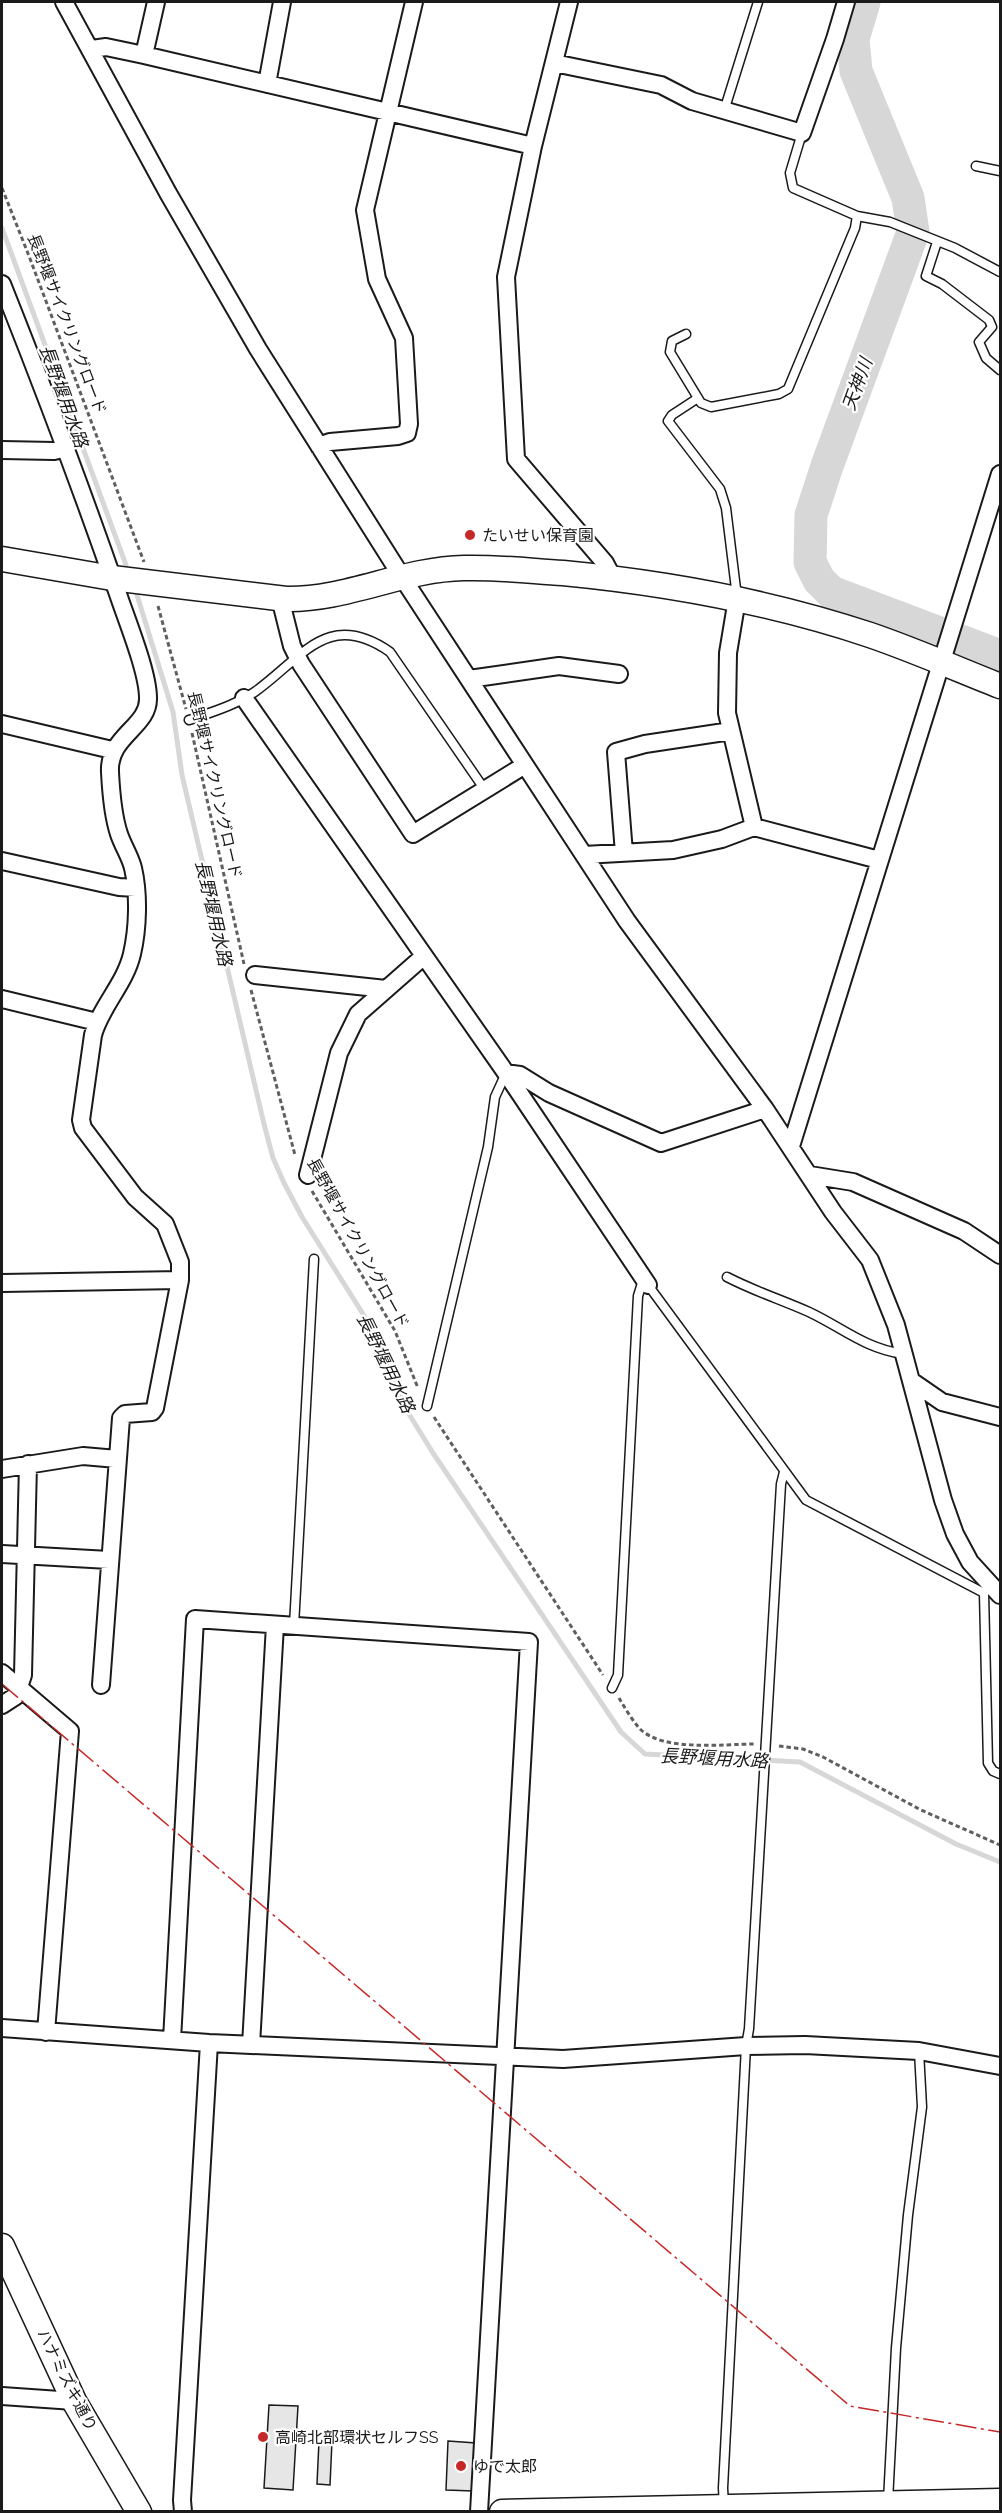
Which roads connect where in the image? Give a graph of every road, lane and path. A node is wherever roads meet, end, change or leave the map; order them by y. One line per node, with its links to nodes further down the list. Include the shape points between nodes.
1 (64, 2): 8 (street)
2 (156, 2): 9 (street)
3 (282, 2): 11 (street)
4 (414, 2): 13 (street)
5 (568, 2): 10 (street)
6 (758, 2): 12 (lane)
7 (846, 2): 14 (street)
8 (92, 49): 9 (street, via 106,47); 27 (street, via 168,193)
9 (144, 55): 11 (street)
10 (554, 63): 12 (street, via 662,85); 15 (street)
11 (267, 84): 13 (street)
12 (723, 111): 14 (street)
13 (388, 112): 15 (street); 27 (street, via 365,210 377,279 404,338 409,424 406,433 398,436)
14 (802, 134): 19 (lane, via 790,173 794,188)
15 (534, 146): 35 (street, via 506,277 516,459)
16 (976, 166): 17 (lane)
17 (1000, 171)
18 (2, 188): 32 (path, 長野堰サイクリングロード)
19 (857, 216): 20 (lane, via 890,222); 26 (lane, via 788,389 711,407)
20 (933, 240): 21 (lane); 25 (lane, via 926,276 989,320 992,327 979,342 981,350)
21 (1000, 272)
22 (2, 284): 23 (street)
23 (8, 317): 28 (street)
24 (686, 334): 26 (lane, via 672,341 670,352)
25 (1000, 370)
26 (698, 399): 38 (lane, via 668,421 720,489 726,508)
27 (319, 446): 33 (street)
28 (66, 447): 29 (street, via 54,451); 34 (street)
29 (2, 450)
30 (1000, 474): 40 (street)
31 (2, 559): 34 (street)
32 (148, 571)
33 (402, 577): 35 (street, via 431,570 504,568); 37 (street, via 313,598); 42 (street)
34 (112, 578): 37 (street); 48 (street, via 137,650 148,699 142,717)
35 (613, 578): 38 (street)
36 (155, 596): 45 (path, 長野堰サイクリングロード)
37 (280, 598): 39 (street)
38 (737, 599): 40 (street); 47 (street, via 726,677)
39 (297, 656): 44 (lane); 50 (lane, via 330,636 345,635 367,639 390,652); 50 (street, via 413,834)
40 (942, 658): 43 (street); 54 (street)
41 (619, 674): 42 (street, via 559,666)
42 (469, 679): 49 (street)
43 (1000, 686)
44 (244, 699): 45 (lane); 57 (street)
45 (189, 720): 58 (path, 長野堰サイクリングロード)
46 (2, 724): 48 (street)
47 (731, 730): 51 (street); 52 (street, via 616,752)
48 (112, 750): 56 (street, via 110,770 117,826)
49 (525, 765): 50 (street); 53 (street)
50 (485, 790)
51 (754, 827): 52 (street, via 722,840); 54 (street)
52 (624, 853): 53 (street)
53 (584, 855): 63 (street, via 627,921)
54 (879, 860): 64 (street)
55 (2, 861): 56 (street)
56 (136, 888): 61 (street, via 132,952 120,985)
57 (424, 956): 59 (street); 62 (street)
58 (250, 978): 59 (street); 65 (path, 長野堰サイクリングロード)
59 (386, 989): 67 (street, via 358,1014 339,1053)
60 (2, 999): 61 (street)
61 (97, 1022): 71 (street, via 81,1120 83,1128 134,1196 165,1224 180,1262)
62 (506, 1073): 63 (street, via 520,1075 549,1093 661,1143); 72 (street); 76 (lane, via 495,1096 488,1147)
63 (765, 1109): 64 (street)
64 (791, 1146): 66 (street)
65 (296, 1156)
66 (810, 1175): 68 (street, via 853,1182 964,1231); 74 (street, via 870,1260)
67 (309, 1180): 76 (path, 長野堰サイクリングロード, via 395,1331)
68 (1000, 1255)
69 (314, 1259): 87 (lane)
70 (727, 1277): 74 (lane, via 808,1312 865,1344)
71 (180, 1280): 73 (street); 78 (street, via 155,1408 121,1418)
72 (646, 1281): 81 (lane); 91 (lane, via 638,1296 618,1675)
73 (2, 1283)
74 (903, 1354): 75 (street)
75 (913, 1382): 77 (street, via 942,1402); 85 (street, via 955,1534)
76 (427, 1406): 91 (path, 長野堰サイクリングロード)
77 (1000, 1417)
78 (117, 1460): 79 (street, via 83,1456); 84 (street)
79 (28, 1464): 80 (street); 83 (street)
80 (2, 1468)
81 (784, 1472): 85 (lane, via 818,1508); 94 (lane, via 769,1693)
82 (2, 1554): 83 (street)
83 (26, 1555): 84 (street); 90 (street)
84 (109, 1560): 89 (street)
85 (992, 1592): 95 (lane, via 988,1763)
86 (275, 1625): 87 (street); 99 (street, via 195,1619); 101 (street)
87 (294, 1626): 104 (street, via 529,1642)
88 (2, 1673): 90 (street)
89 (101, 1685)
90 (20, 1688): 92 (street, via 11,1701); 98 (street, via 70,1731)
91 (612, 1688): 94 (path, 長野堰サイクリングロード, via 640,1728 653,1738 671,1743)
92 (2, 1705)
93 (774, 1745): 96 (path, via 803,1749 823,1757 921,1810)
94 (761, 1747): 102 (lane, via 763,1768)
95 (1000, 1774)
96 (1000, 1845)
97 (2, 2028): 98 (street)
98 (46, 2032): 99 (street)
99 (172, 2040): 100 (street)
100 (209, 2043): 101 (street); 113 (street)
101 (251, 2044): 104 (street)
102 (746, 2046): 103 (street); 104 (street, via 563,2059); 111 (lane)
103 (919, 2051): 105 (street); 110 (lane, via 922,2107 896,2348)
104 (506, 2057): 114 (street)
105 (1000, 2066)
106 (2, 2246): 108 (street, ハナミズキ通り)
107 (2, 2396): 108 (street)
108 (74, 2400): 112 (street, ハナミズキ通り)
109 (1000, 2501): 110 (street)
110 (888, 2504): 111 (street)
111 (724, 2509): 115 (street)
112 (139, 2511)
113 (183, 2511)
114 (479, 2511)
115 (502, 2511)

